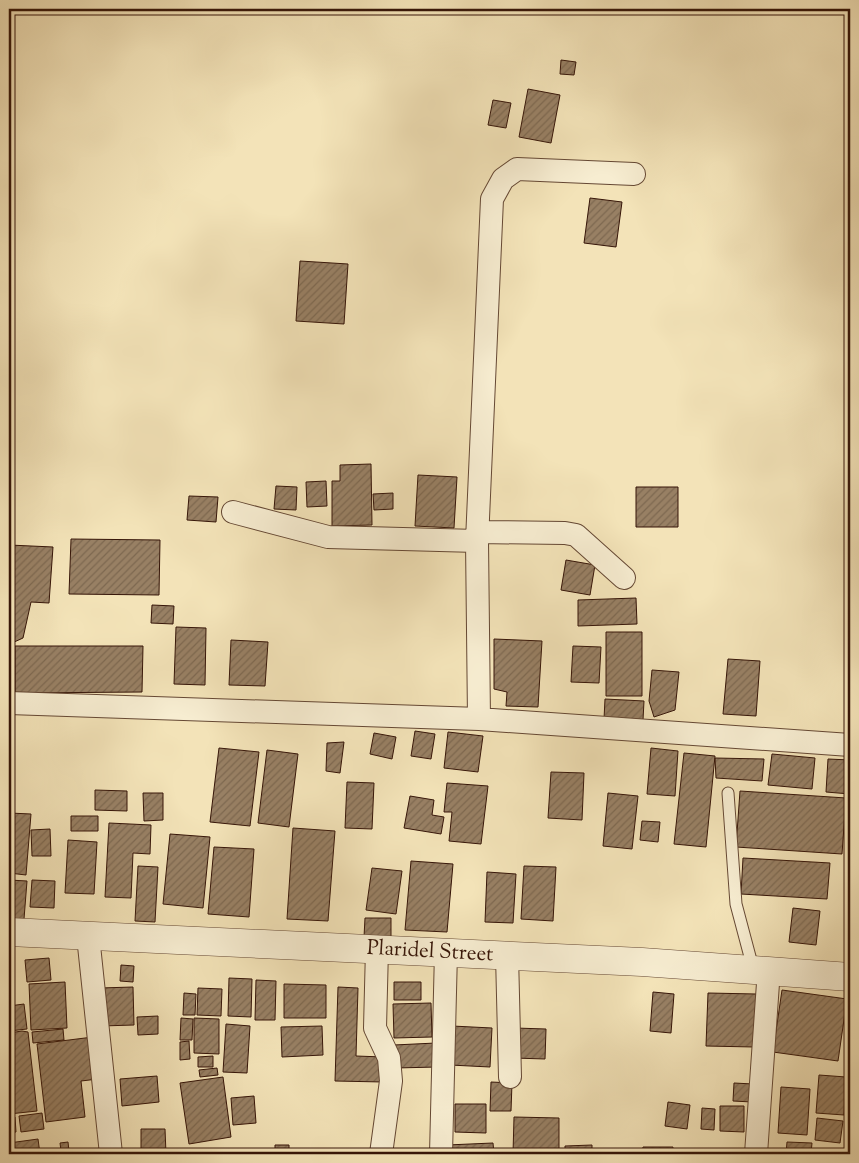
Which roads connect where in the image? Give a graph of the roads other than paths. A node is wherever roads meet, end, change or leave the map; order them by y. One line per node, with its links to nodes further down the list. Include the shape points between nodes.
1 (634, 174): 3 (street, via 518,168 504,179 492,199)
2 (233, 512): 3 (street, via 328,537)
3 (477, 537): 4 (street, via 576,535); 6 (street)
4 (624, 578)
5 (9, 703): 6 (street)
6 (479, 720): 7 (street)
7 (850, 745)
8 (728, 793): 14 (lane, via 736,904)
9 (9, 932): 10 (street, Plaridel Street)
10 (88, 936): 11 (street, Plaridel Street); 17 (street)
11 (377, 949): 12 (street, Plaridel Street); 18 (street, via 375,1028 390,1058 391,1081)
12 (446, 952): 13 (street, Plaridel Street); 19 (street)
13 (507, 955): 14 (street, Plaridel Street); 16 (street)
14 (761, 969): 15 (street, Plaridel Street); 20 (street)
15 (850, 977)
16 (510, 1077)
17 (111, 1154)
18 (381, 1154)
19 (441, 1154)
20 (756, 1154)

